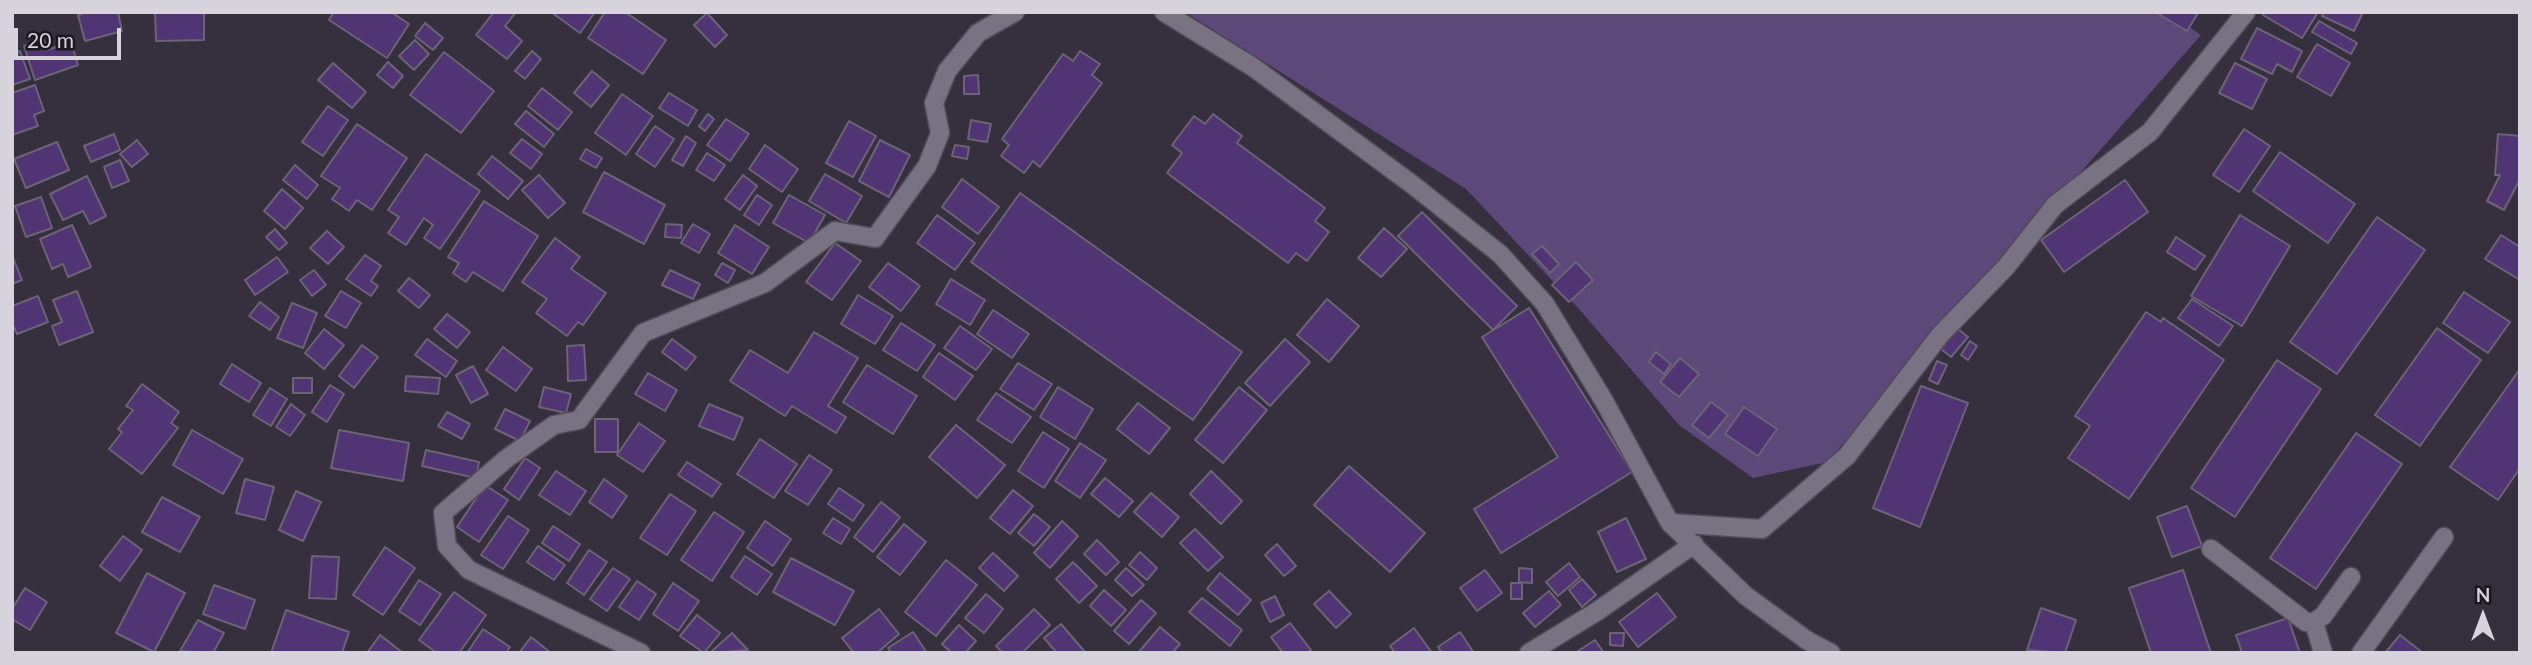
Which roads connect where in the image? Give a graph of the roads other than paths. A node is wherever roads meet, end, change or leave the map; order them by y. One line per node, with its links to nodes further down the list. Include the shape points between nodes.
1 (1015, 12): 10 (street, via 978,33 947,71 934,103 940,133 927,166 874,239 835,231 765,283 643,333 579,420 554,425 443,513 447,546 469,570)
2 (1164, 12): 4 (street, via 1253,66 1500,254 1545,304)
3 (2246, 12): 4 (street, via 2150,132 2055,205 2006,267 1940,335 1847,456 1762,528)
4 (1670, 523): 6 (street)
5 (2444, 537): 14 (street)
6 (1695, 544): 11 (street); 12 (street, via 1746,596)
7 (2211, 549): 9 (street, via 2306,622)
8 (2351, 577): 9 (street)
9 (2314, 622): 13 (street)
10 (641, 653)
11 (1529, 653)
12 (1831, 653)
13 (2323, 653)
14 (2361, 653)

